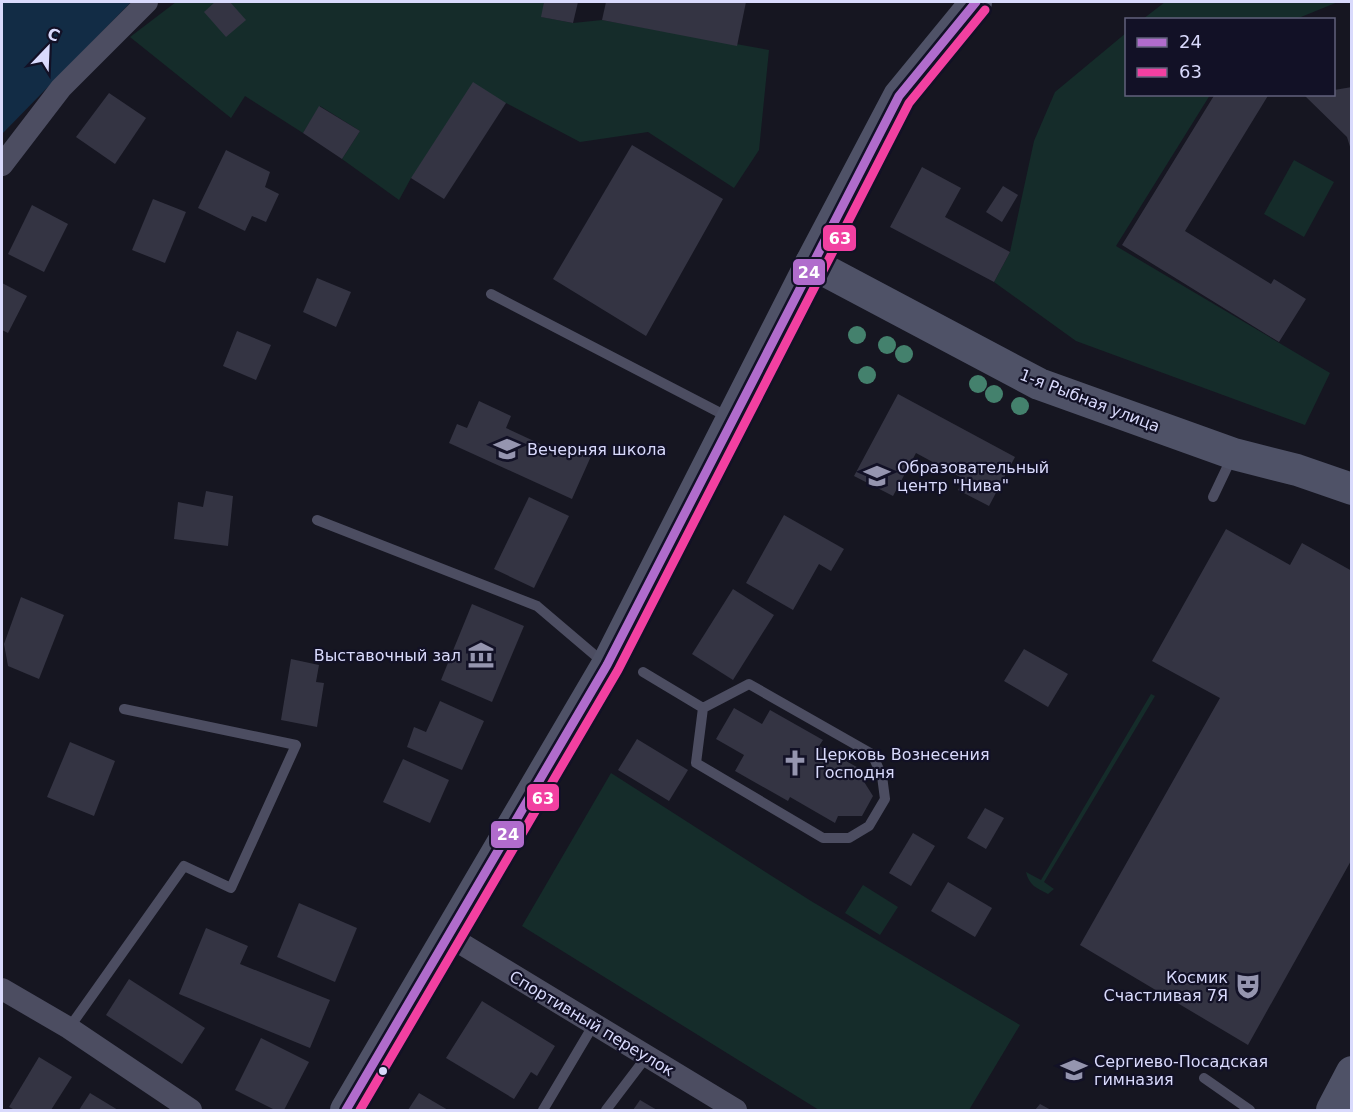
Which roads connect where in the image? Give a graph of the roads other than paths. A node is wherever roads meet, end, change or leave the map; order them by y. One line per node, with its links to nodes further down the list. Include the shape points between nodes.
1 (147, 2): 3 (street, via 61,88)
2 (976, 2): 4 (main road, via 899,96)
3 (2, 165)
4 (811, 263): 6 (main road); 7 (main road, 1-я Рыбная улица, via 1039,384)
5 (491, 294): 6 (lane)
6 (733, 419): 11 (main road)
7 (1234, 454): 8 (main road, 1-я Рыбная улица); 9 (lane)
8 (1352, 489)
9 (1213, 497)
10 (317, 520): 11 (lane, via 537,606)
11 (607, 665): 15 (main road)
12 (644, 672): 13 (lane)
13 (703, 708): 13 (lane, via 696,763 823,838 849,838 869,826 885,799 882,776 872,754 749,684)
14 (124, 709): 18 (lane, via 296,745 231,888 184,866)
15 (447, 935): 17 (street, Спортивный переулок); 23 (main road)
16 (2, 989): 18 (street)
17 (594, 1024): 19 (street, Спортивный переулок); 24 (lane)
18 (69, 1028): 22 (street)
19 (647, 1056): 25 (lane); 26 (street, Спортивный переулок)
20 (1204, 1078): 27 (lane)
21 (1350, 1078): 28 (main road)
22 (190, 1110)
23 (346, 1110)
24 (543, 1110)
25 (606, 1110)
26 (736, 1110)
27 (1250, 1110)
28 (1332, 1110)

